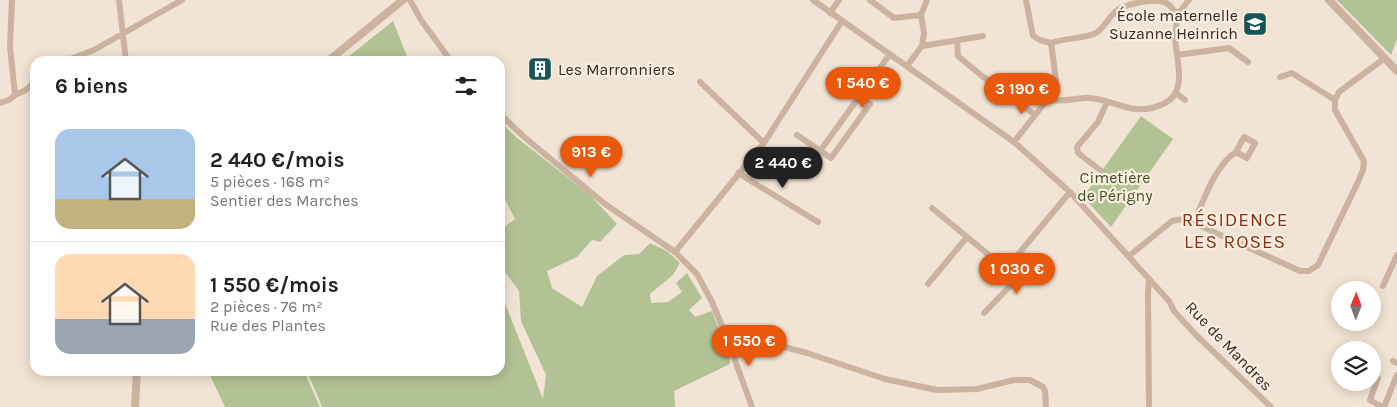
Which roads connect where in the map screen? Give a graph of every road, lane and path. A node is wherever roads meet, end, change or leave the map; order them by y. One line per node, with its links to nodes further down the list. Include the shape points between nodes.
1 (12, 0): 36 (street, via 10,48)
2 (119, 0): 17 (street)
3 (182, 0): 17 (street)
4 (403, 0): 26 (street)
5 (410, 0): 27 (street)
6 (813, 0): 13 (street, Rue de Mandres)
7 (839, 0): 13 (street)
8 (870, 0): 15 (street, via 894,18)
9 (926, 0): 15 (street)
10 (1026, 0): 20 (street, via 1033,36)
11 (1189, 0): 14 (street)
12 (1329, 0): 28 (street)
13 (830, 13): 16 (street, Rue de Mandres)
14 (1176, 14): 20 (street, via 1169,4 1161,1 1125,5 1096,32); 23 (street)
15 (921, 15): 21 (street)
16 (842, 22): 22 (street, Rue de Mandres); 47 (street)
17 (124, 33): 24 (street); 25 (street)
18 (983, 36): 19 (street)
19 (957, 40): 21 (street); 43 (street, via 958,56)
20 (1051, 43): 38 (street, via 1056,80)
21 (922, 46): 30 (street)
22 (890, 54): 30 (street, Rue de Mandres); 37 (street)
23 (1177, 55): 29 (street, via 1229,48); 35 (street, via 1180,78)
24 (78, 56)
25 (126, 56)
26 (334, 56)
27 (447, 56)
28 (1384, 58): 31 (street); 40 (street, via 1339,92)
29 (1248, 62)
30 (907, 66): 46 (street, Rue de Mandres)
31 (1397, 71)
32 (1280, 77): 40 (street, via 1292,73)
33 (700, 82): 47 (street)
34 (30, 86): 36 (street)
35 (1176, 93): 39 (street); 41 (street, via 1165,104 1146,109 1127,109)
36 (15, 95): 42 (street)
37 (860, 96): 48 (street); 48 (street, via 870,104 832,158)
38 (1047, 100): 41 (street, via 1058,102 1086,98); 43 (street)
39 (1184, 100)
40 (1335, 100): 55 (street, via 1335,110 1364,161 1358,182 1318,265 1300,272)
41 (1107, 102): 50 (street, via 1098,122 1077,147 1078,154)
42 (0, 103)
43 (1035, 115): 46 (street)
44 (505, 119): 57 (street, via 605,204)
45 (797, 135): 48 (street)
46 (1014, 142): 52 (street, Rue de Mandres)
47 (764, 143): 51 (street)
48 (820, 151)
49 (1236, 152): 55 (street, via 1217,174)
50 (1100, 170)
51 (738, 173): 54 (street); 57 (street)
52 (1070, 192): 58 (street, Rue de Mandres); 60 (street)
53 (932, 208): 56 (street)
54 (818, 222)
55 (1194, 223): 58 (street, via 1183,219 1172,221)
56 (967, 237): 60 (street); 62 (street)
57 (675, 252): 65 (street, via 697,274)
58 (1129, 256): 61 (street, Rue de Mandres)
59 (1397, 256): 63 (street)
60 (1006, 269): 64 (street, via 1012,284)
61 (1150, 279): 72 (street); 73 (street, Rue de Mandres, via 1195,334)
62 (928, 284)
63 (1382, 286)
64 (984, 313)
65 (725, 334): 70 (street); 71 (street, via 732,333 807,353 885,380 937,390 977,389 1014,380 1030,380 1043,387)
66 (1397, 375): 74 (street)
67 (137, 376): 69 (street)
68 (1373, 391): 74 (street, via 1370,400)
69 (135, 407)
70 (752, 407)
71 (1046, 407)
72 (1149, 407)
73 (1271, 407)
74 (1383, 407)

